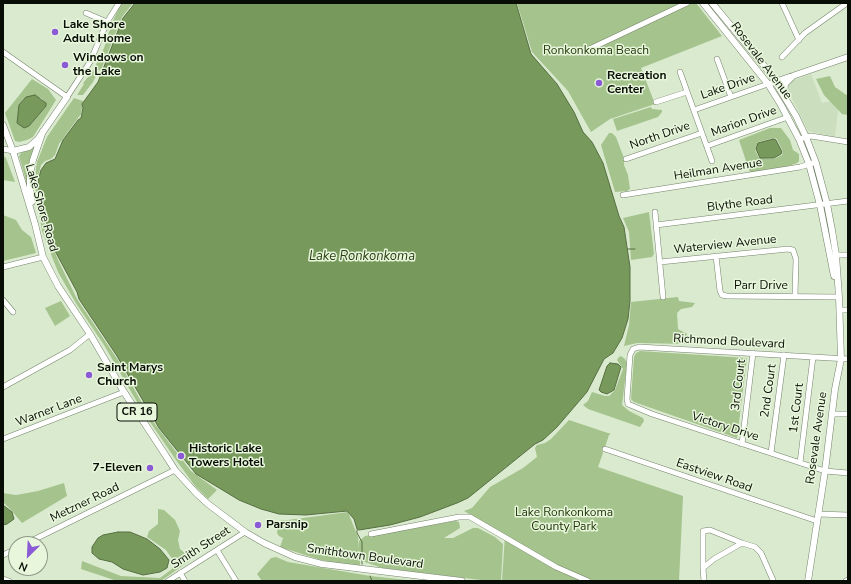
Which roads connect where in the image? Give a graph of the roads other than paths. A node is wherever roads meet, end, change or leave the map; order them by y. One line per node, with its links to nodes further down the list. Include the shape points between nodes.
1 (119, 3): 8 (street, Lake Shore Road)
2 (687, 3): 11 (street)
3 (703, 3): 18 (main road, Rosevale Avenue)
4 (712, 3): 17 (main road, Rosevale Avenue)
5 (782, 3): 9 (street)
6 (847, 3): 9 (street, via 820,21)
7 (86, 13): 8 (street)
8 (107, 22): 21 (street, Lake Shore Road, via 90,62)
9 (799, 40): 12 (street)
10 (3, 52): 21 (street)
11 (581, 53)
12 (782, 57)
13 (848, 57): 16 (main road)
14 (717, 59): 22 (street)
15 (680, 72): 19 (street)
16 (794, 75): 17 (main road); 20 (main road, via 786,84)
17 (776, 82): 18 (main road); 20 (main road, Rosevale Avenue)
18 (768, 84): 22 (street, Lake Drive); 25 (main road, Rosevale Avenue)
19 (687, 92): 23 (street); 24 (street)
20 (784, 95): 29 (main road, Rosevale Avenue)
21 (67, 97): 27 (main road, Lake Shore Road)
22 (731, 97): 24 (street, Lake Drive)
23 (656, 102)
24 (694, 110): 28 (street)
25 (788, 117): 30 (main road, Rosevale Avenue); 32 (street, Marion Drive)
26 (3, 124): 34 (main road, CR 16)
27 (43, 131): 34 (main road, Lake Shore Road, via 29,147); 42 (main road, via 30,175)
28 (702, 133): 32 (street); 35 (street, North Drive)
29 (806, 136): 30 (street); 31 (street); 37 (main road, Rosevale Avenue)
30 (799, 139): 37 (main road, Rosevale Avenue)
31 (848, 142)
32 (706, 146): 36 (street)
33 (3, 149): 34 (street)
34 (13, 151): 42 (main road, Lake Shore Road / CR 16)
35 (626, 159)
36 (712, 161)
37 (813, 164): 38 (street, Heilman Avenue); 40 (main road, Rosevale Avenue)
38 (622, 195)
39 (848, 201): 40 (street, Blythe Road)
40 (824, 204): 43 (street, Blythe Road); 44 (main road, Rosevale Avenue); 52 (main road, Rosevale Avenue, via 835,289)
41 (655, 212): 43 (street)
42 (35, 224): 46 (main road, Lake Shore Road / CR 16)
43 (656, 225): 48 (street)
44 (836, 255): 45 (street); 52 (main road, Rosevale Avenue)
45 (848, 255)
46 (43, 256): 49 (street); 57 (main road, Lake Shore Road / CR 16, via 58,286)
47 (716, 256): 48 (street, Waterview Avenue); 50 (street, Parr Drive, via 718,286 722,295); 50 (street, Waterview Avenue, via 793,250 796,259)
48 (660, 262): 51 (street)
49 (3, 267)
50 (795, 296): 52 (street, Parr Drive)
51 (663, 297)
52 (839, 297): 54 (main road, Rosevale Avenue)
53 (3, 300): 56 (street)
54 (840, 310): 55 (street); 61 (main road, Rosevale Avenue)
55 (848, 310)
56 (13, 312)
57 (90, 334): 64 (street, via 70,350); 65 (main road, Lake Shore Road / CR 16)
58 (753, 353): 59 (street, Richmond Boulevard); 63 (street, Richmond Boulevard, via 639,347 633,349 630,355); 69 (street, 3rd Court)
59 (784, 355): 60 (street, Richmond Boulevard); 71 (street, 2nd Court)
60 (814, 357): 61 (street, Richmond Boulevard); 72 (street, 1st Court)
61 (841, 359): 62 (street, Richmond Boulevard); 66 (main road, Rosevale Avenue)
62 (848, 359)
63 (630, 373): 69 (street, Victory Drive, via 628,404)
64 (3, 387)
65 (124, 392): 68 (street, Warner Lane); 73 (main road, Lake Shore Road / CR 16)
66 (832, 414): 67 (street); 74 (main road, Rosevale Avenue)
67 (848, 414)
68 (3, 439)
69 (742, 444): 71 (street, Victory Drive)
70 (605, 449): 78 (street, Eastview Road)
71 (771, 453): 72 (street, Victory Drive)
72 (800, 463): 74 (street, Victory Drive)
73 (175, 470): 79 (main road, Smithtown Boulevard / CR 16, via 208,504); 81 (street, Metzner Road)
74 (825, 471): 75 (street, Victory Drive); 76 (main road, Rosevale Avenue)
75 (848, 473)
76 (818, 514): 77 (street); 78 (main road, Rosevale Avenue)
77 (848, 515)
78 (817, 522): 95 (main road, Rosevale Avenue)
79 (245, 532): 83 (street, Smith Street); 92 (main road, Smithtown Boulevard / CR 16, via 295,557 322,564)
80 (371, 534): 93 (street, via 470,516 556,568)
81 (42, 536)
82 (742, 543): 84 (street); 84 (street, via 710,530 703,531); 87 (street, via 755,547 761,553)
83 (216, 550): 85 (street, Smith Street); 91 (street)
84 (703, 568): 94 (street)
85 (180, 574): 89 (street, Smith Street); 90 (street)
86 (3, 579): 88 (street)
87 (775, 580)
88 (9, 581)
89 (168, 581)
90 (185, 581)
91 (236, 581)
92 (462, 581)
93 (588, 581)
94 (704, 581)
95 (808, 581)

